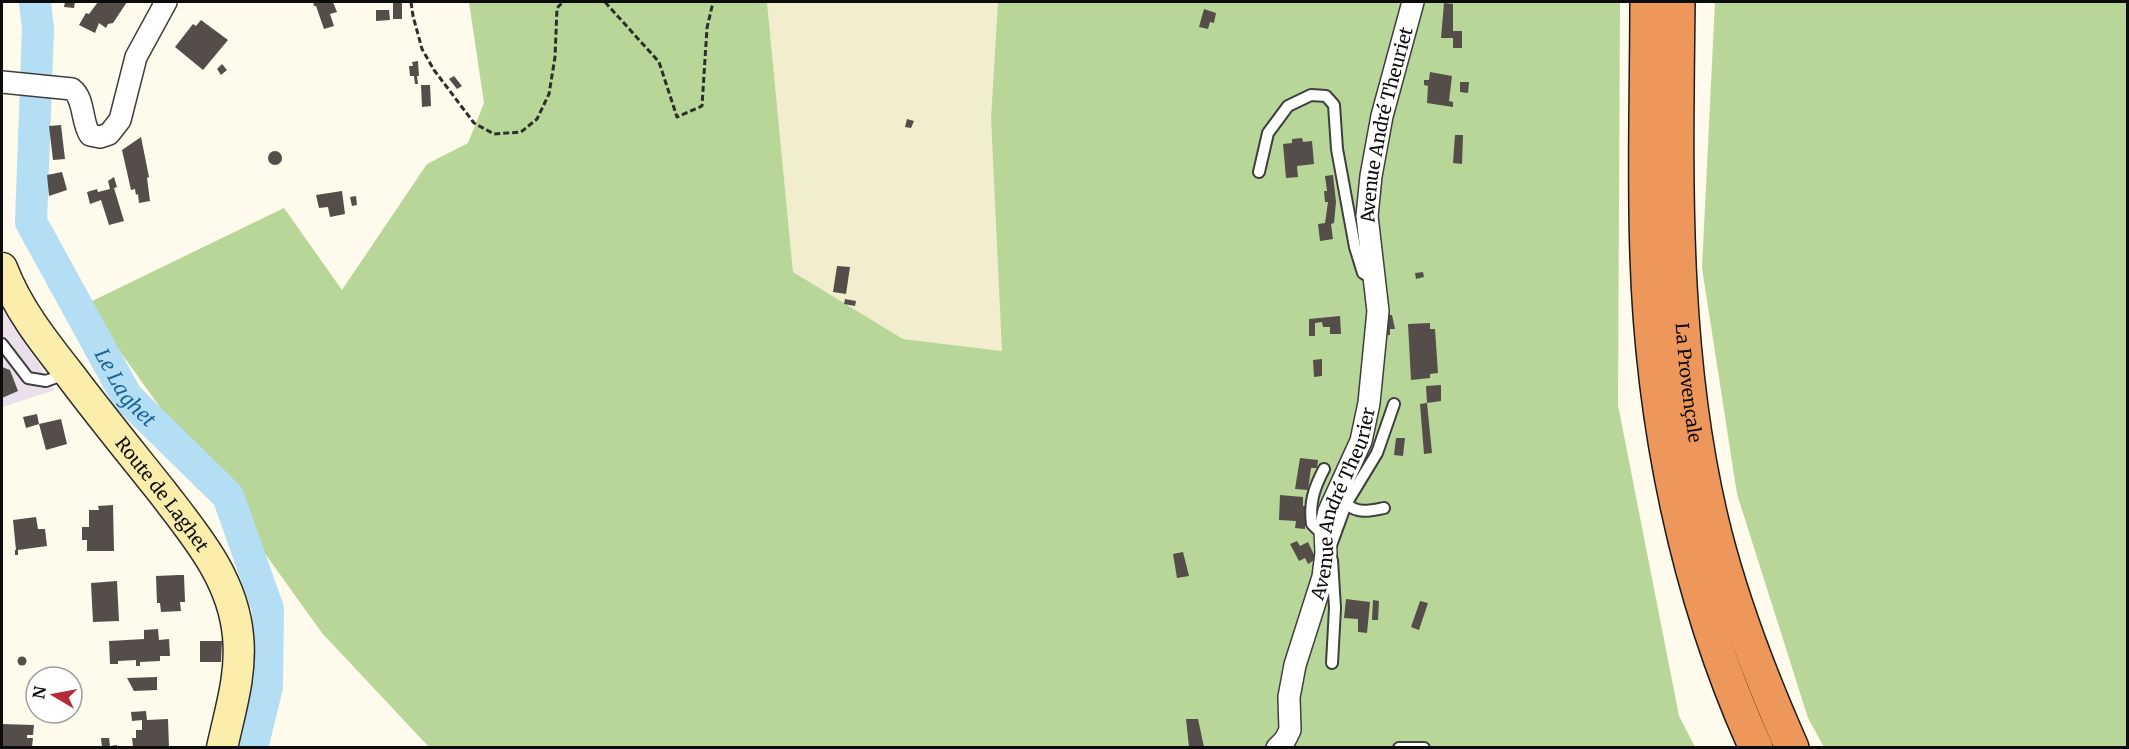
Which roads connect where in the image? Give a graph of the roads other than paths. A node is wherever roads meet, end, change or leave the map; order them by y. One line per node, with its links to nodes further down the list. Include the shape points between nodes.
1 (166, 2): 5 (street, via 136,57 120,120 109,134 90,135 80,100 72,89)
2 (1413, 2): 7 (street, Avenue André Theuriet, via 1382,116 1371,176 1367,216)
3 (1647, 2): 23 (highway, La Provençale, via 1647,256 1655,368 1677,509 1710,628)
4 (1678, 2): 24 (highway, La Provençale, via 1679,276 1698,450 1738,616)
5 (3, 82)
6 (1259, 172): 9 (lane, via 1268,133 1288,106 1311,95 1326,96 1334,105 1337,149 1355,247 1363,273)
7 (1370, 250): 9 (street, Avenue André Theurier)
8 (2, 268): 11 (main road, Route de Laghet, via 32,325)
9 (1376, 280): 16 (street, Avenue André Theurier, via 1378,311 1369,403 1361,441 1329,511)
10 (2, 344): 11 (lane, via 28,378 46,381)
11 (68, 374): 20 (main road, Route de Laghet, via 210,556 227,590 238,635 238,656 237,680)
12 (1394, 404): 14 (lane, via 1377,453)
13 (1324, 469): 16 (lane, via 1313,491 1310,510 1312,524)
14 (1346, 504): 15 (lane, via 1365,512); 17 (lane)
15 (1384, 508)
16 (1325, 530): 17 (street, Avenue André Theurier)
17 (1326, 553): 18 (lane, via 1332,559 1334,571); 19 (street, Avenue André Theurier, via 1323,577 1295,665 1289,697 1290,729)
18 (1332, 663)
19 (1283, 745)
20 (222, 747)
21 (1399, 747): 22 (lane)
22 (1424, 747)
23 (1756, 747)
24 (1792, 747)

